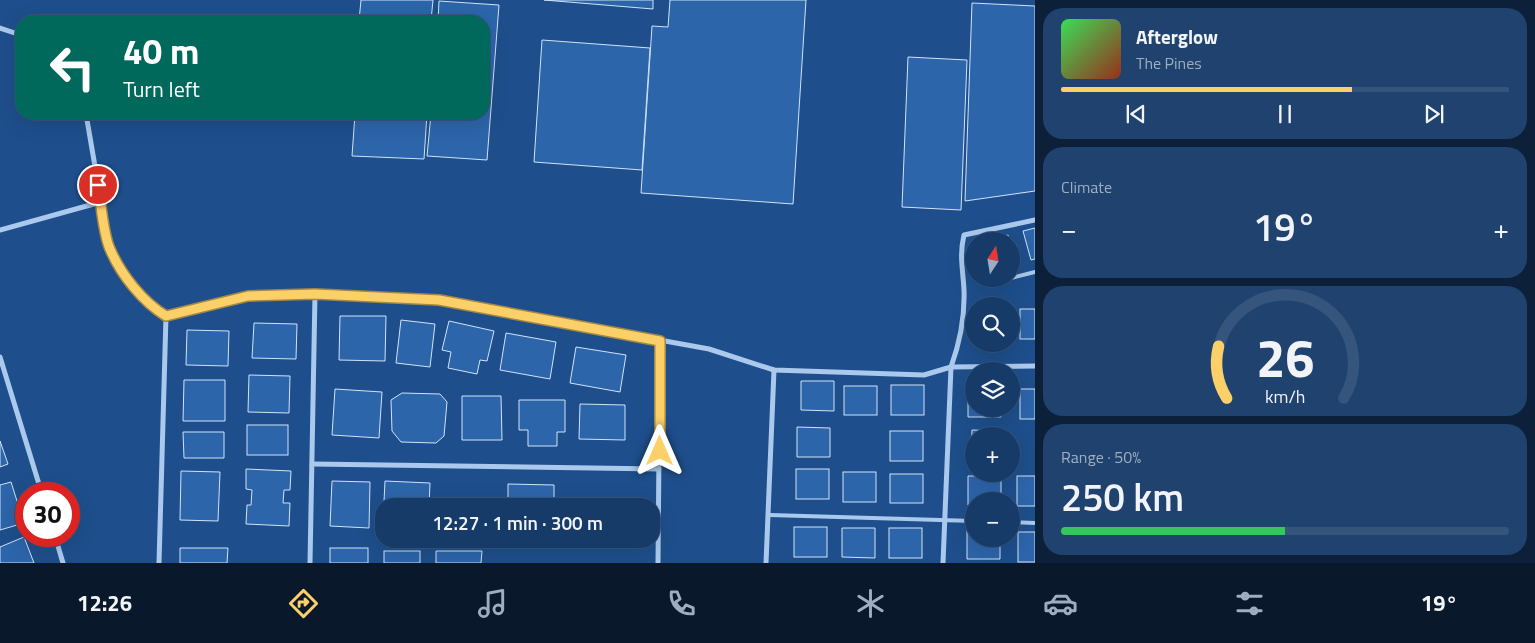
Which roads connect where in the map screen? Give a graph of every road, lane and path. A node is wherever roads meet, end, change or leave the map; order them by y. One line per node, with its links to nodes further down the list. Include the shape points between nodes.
1 (0, 28): 2 (street)
2 (15, 33)
3 (87, 120): 4 (street)
4 (101, 202): 6 (street); 10 (street, via 109,248 151,307)
5 (1035, 220): 14 (street, via 964,236 960,253 964,291 961,339)
6 (0, 230)
7 (1035, 272): 8 (lane)
8 (1020, 276)
9 (315, 294): 10 (street, via 248,296); 11 (street, via 439,300); 16 (street)
10 (166, 316): 26 (street)
11 (660, 341): 15 (street, via 708,349); 17 (street)
12 (0, 358): 18 (street)
13 (1035, 366): 14 (street)
14 (951, 367): 15 (street, via 924,375); 20 (street)
15 (774, 370): 19 (street)
16 (312, 464): 17 (street); 27 (street)
17 (659, 469): 28 (street)
18 (38, 482)
19 (770, 515): 20 (lane); 29 (street)
20 (944, 520): 21 (lane); 30 (street)
21 (965, 521)
22 (1020, 522): 23 (lane)
23 (1035, 523)
24 (58, 547): 25 (street)
25 (63, 563)
26 (159, 563)
27 (310, 563)
28 (658, 563)
29 (766, 563)
30 (943, 563)

